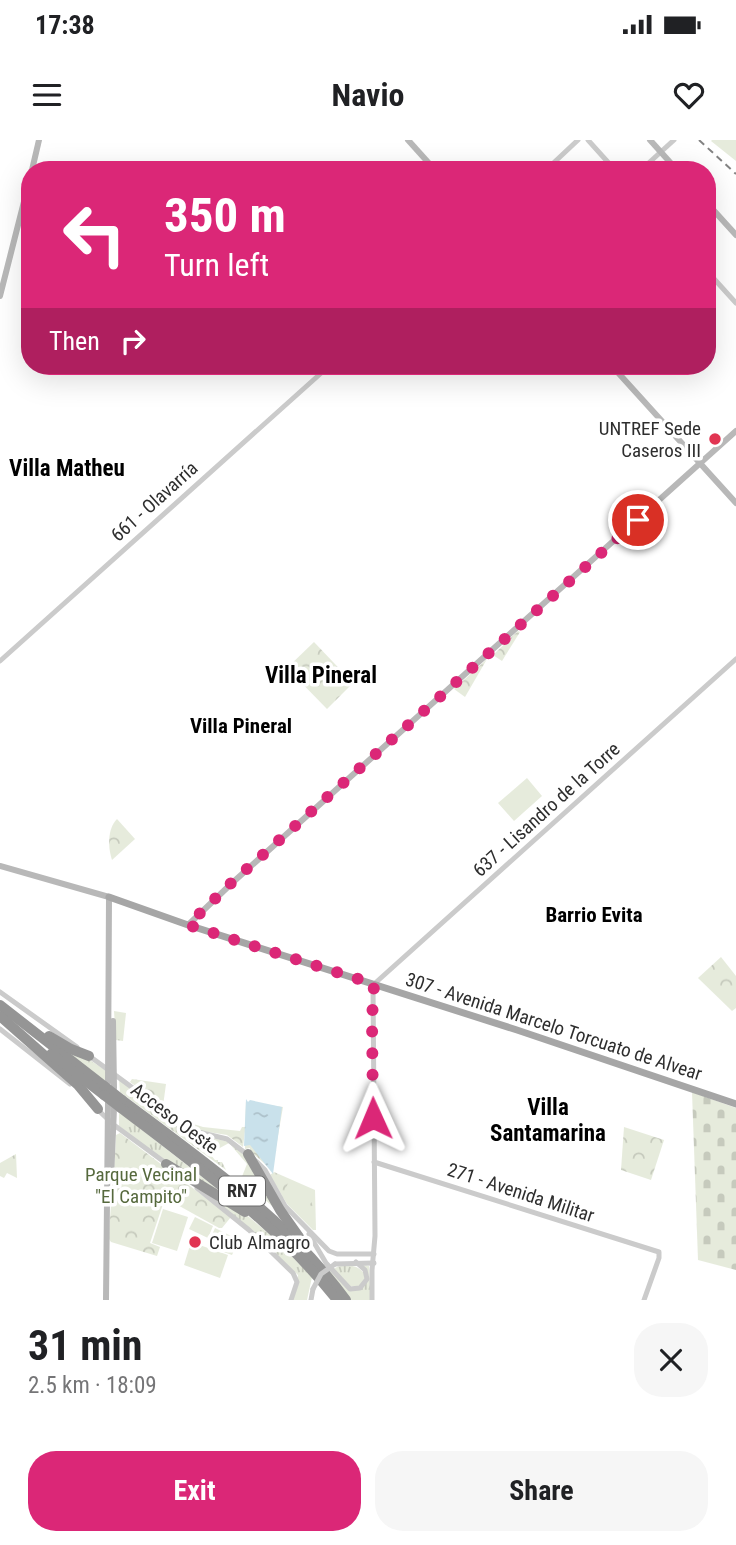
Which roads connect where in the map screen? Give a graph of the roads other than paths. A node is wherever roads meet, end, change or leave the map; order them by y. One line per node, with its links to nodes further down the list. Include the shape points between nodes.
1 (39, 140): 8 (main road)
2 (408, 140): 9 (main road)
3 (578, 140): 10 (street)
4 (588, 140): 11 (street)
5 (650, 140): 7 (main road)
6 (674, 140): 7 (street)
7 (661, 152): 12 (street); 13 (main road)
8 (34, 161)
9 (427, 161)
10 (556, 161)
11 (607, 161)
12 (651, 161)
13 (669, 161)
14 (21, 213): 18 (main road)
15 (716, 213): 16 (main road)
16 (736, 235)
17 (716, 281): 19 (street)
18 (0, 296)
19 (736, 303)
20 (319, 375): 26 (street, 661 - Olavarría)
21 (620, 375): 23 (main road)
22 (736, 431): 23 (main road)
23 (700, 463): 24 (main road); 29 (main road)
24 (736, 503)
25 (736, 659): 30 (street, 637 - Lisandro de la Torre)
26 (0, 661)
27 (0, 866): 28 (main road)
28 (109, 897): 29 (main road, 307 - Avenida Marcelo Torcuato de Alvear); 29 (main road, 307 - Avenida Marcelo Torcuato de Alvear); 38 (main road)
29 (189, 923): 30 (main road, 307 - Avenida Marcelo Torcuato de Alvear)
30 (375, 982): 40 (main road, 307 - Avenida Marcelo Torcuato de Alvear); 45 (street)
31 (0, 992): 37 (street)
32 (0, 1003): 37 (highway, via 60,1043); 39 (highway, Acceso Oeste / RN7)
33 (0, 1016): 39 (highway, Acceso Oeste / RN7); 41 (highway)
34 (0, 1029): 36 (street)
35 (20, 1052): 36 (street)
36 (33, 1055): 41 (street)
37 (89, 1056): 38 (street)
38 (112, 1071): 39 (main road); 44 (street, via 190,1130 224,1138)
39 (112, 1096): 42 (highway, Acceso Oeste / RN7); 43 (main road); 49 (highway, Acceso Oeste / RN7, via 241,1201)
40 (736, 1103)
41 (98, 1109): 43 (street)
42 (142, 1114): 47 (highway); 53 (highway, Acceso Oeste / RN7, via 248,1197)
43 (111, 1123): 46 (street); 54 (main road)
44 (248, 1154): 48 (street); 53 (highway, via 280,1210)
45 (374, 1162): 50 (street); 60 (street, 271 - Avenida Militar, via 659,1252)
46 (166, 1164): 49 (highway, via 240,1208); 55 (street, via 240,1222 293,1273 297,1282)
47 (226, 1170)
48 (303, 1224): 50 (street, via 334,1254); 51 (street, via 326,1263 350,1289 360,1288 367,1279)
49 (297, 1254): 57 (highway, Acceso Oeste / RN7)
50 (374, 1254): 52 (street)
51 (356, 1262): 52 (street); 56 (street, bridge, via 335,1264 319,1276)
52 (374, 1263): 59 (street)
53 (327, 1274): 58 (highway, Acceso Oeste / RN7)
54 (106, 1300)
55 (291, 1300)
56 (311, 1300)
57 (337, 1300)
58 (346, 1300)
59 (374, 1300)
60 (644, 1300)

